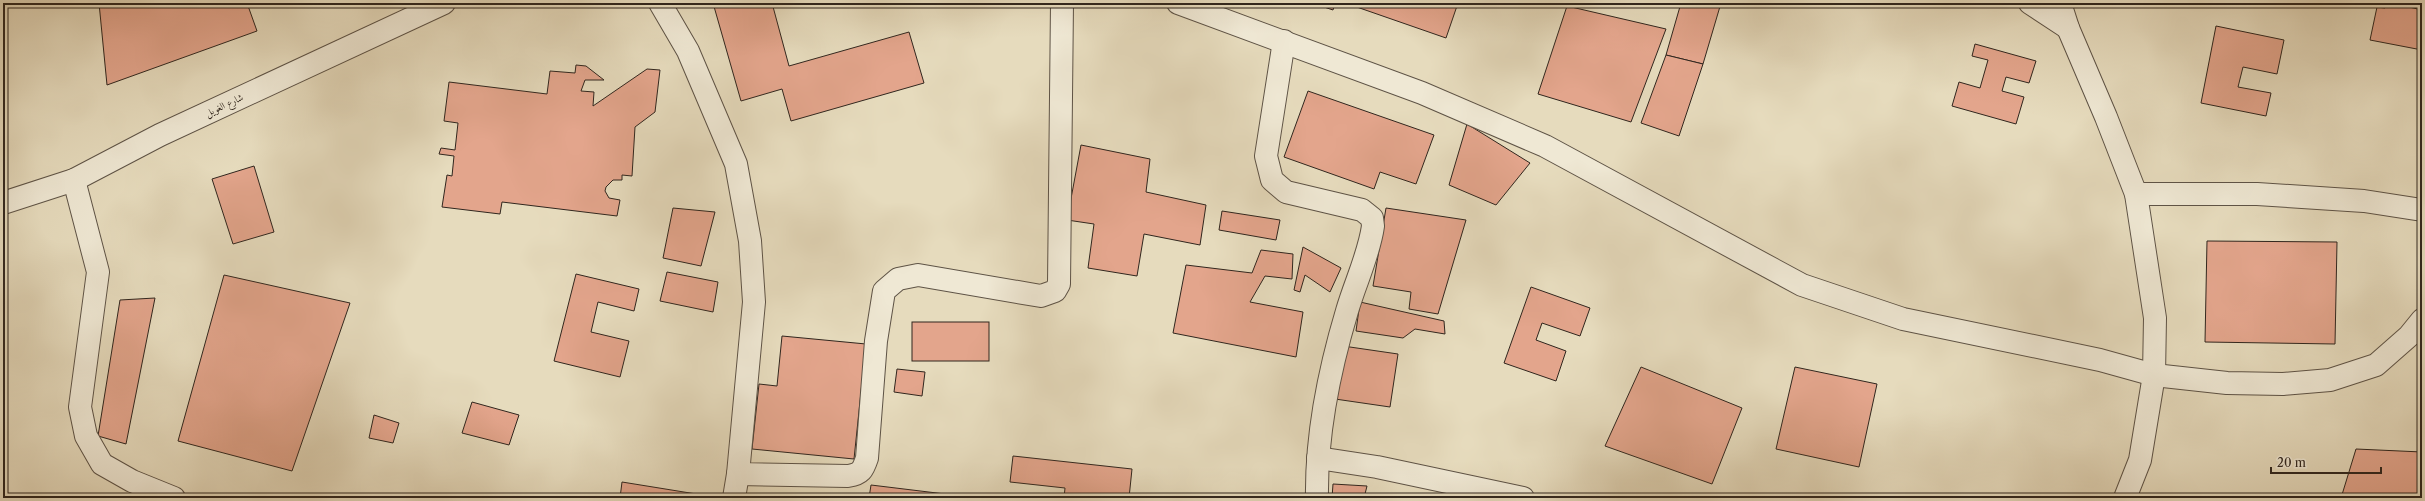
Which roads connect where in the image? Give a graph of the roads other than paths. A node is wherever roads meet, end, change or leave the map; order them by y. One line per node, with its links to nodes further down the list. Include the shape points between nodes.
1 (444, 3): 9 (street, شارع الغويل, via 160,135)
2 (660, 3): 16 (street, via 688,51 736,164 750,241 754,302)
3 (1062, 3): 16 (street, via 1059,284 1055,291 1041,296 918,275 898,279 884,291 876,341 863,471 858,475 848,476)
4 (1178, 3): 8 (street)
5 (2030, 3): 7 (street)
6 (2060, 3): 7 (street)
7 (2068, 28): 10 (street)
8 (1284, 41): 14 (street, via 1422,94 1544,146 1802,285 1903,319 2100,360); 15 (street, via 1266,156 1272,180 1286,192 1362,210 1372,218 1373,226 1329,383)
9 (74, 180): 11 (street, شارع الغويل); 17 (street, via 98,272 80,407 86,436 102,464 132,481)
10 (2136, 194): 12 (street, via 2257,194 2364,201); 14 (street, via 2155,318)
11 (3, 203)
12 (2422, 210)
13 (2422, 320): 14 (street, via 2409,336 2376,365 2330,380 2283,384 2227,383)
14 (2154, 375): 21 (street, via 2140,460)
15 (1318, 458): 19 (street); 20 (street, via 1377,467)
16 (738, 474): 18 (street)
17 (174, 498)
18 (734, 498)
19 (1316, 498)
20 (1523, 498)
21 (2125, 498)

